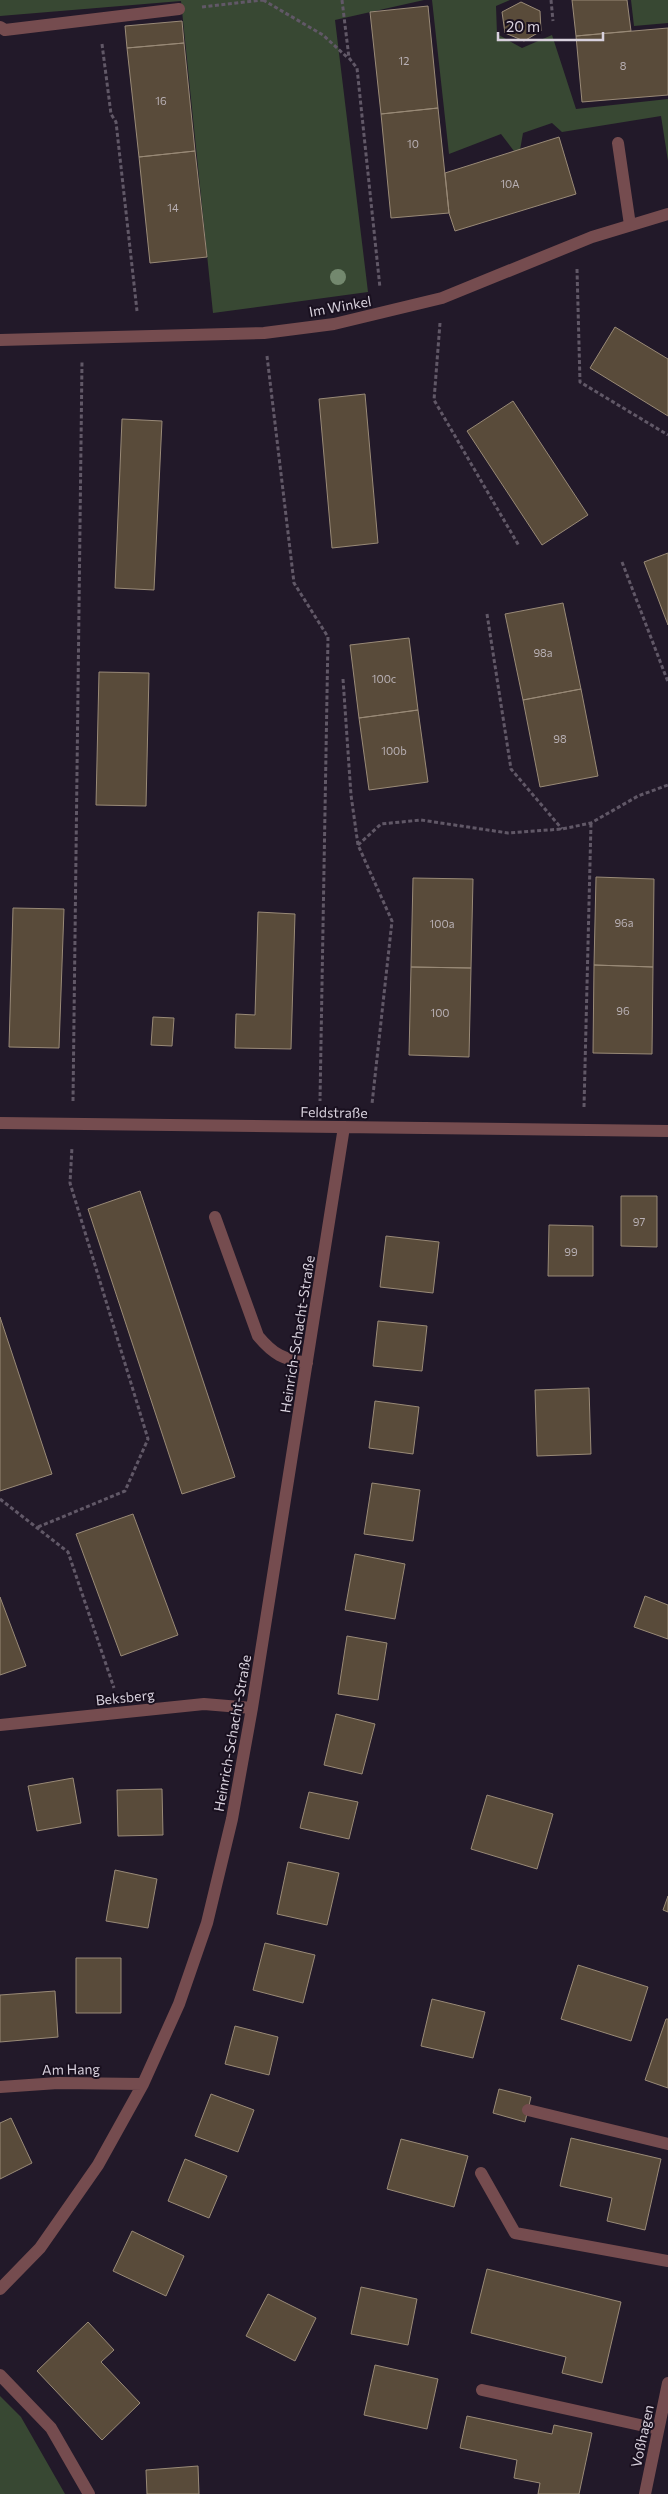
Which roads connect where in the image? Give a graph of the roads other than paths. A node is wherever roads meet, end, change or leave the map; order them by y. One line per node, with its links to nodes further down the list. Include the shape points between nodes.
1 (180, 9): 2 (street, via 5,30)
2 (0, 27)
3 (618, 143): 5 (street)
4 (668, 214): 5 (street, Im Winkel)
5 (630, 225): 6 (street, Im Winkel, via 442,298 334,324 264,334)
6 (0, 340)
7 (0, 1123): 8 (street, Feldstraße)
8 (344, 1127): 9 (street, Feldstraße); 11 (street, Heinrich-Schacht-Straße)
9 (668, 1131)
10 (215, 1217): 11 (street, via 258,1336 271,1352)
11 (307, 1364): 12 (street, Heinrich-Schacht-Straße)
12 (252, 1708): 13 (street, Beksberg, via 204,1704); 14 (street, Heinrich-Schacht-Straße, via 232,1818 207,1923 179,2004)
13 (0, 1724)
14 (143, 2084): 15 (street, Am Hang, via 58,2083); 20 (street, Heinrich-Schacht-Straße, via 98,2165 40,2248)
15 (0, 2087)
16 (528, 2110): 17 (street)
17 (668, 2144)
18 (481, 2173): 19 (street, via 515,2232)
19 (668, 2261)
20 (0, 2290)
21 (0, 2375): 25 (street, via 51,2428)
22 (668, 2383): 24 (street, Voßhagen)
23 (482, 2390): 24 (street)
24 (658, 2430): 26 (street, Voßhagen)
25 (89, 2494)
26 (645, 2494)

